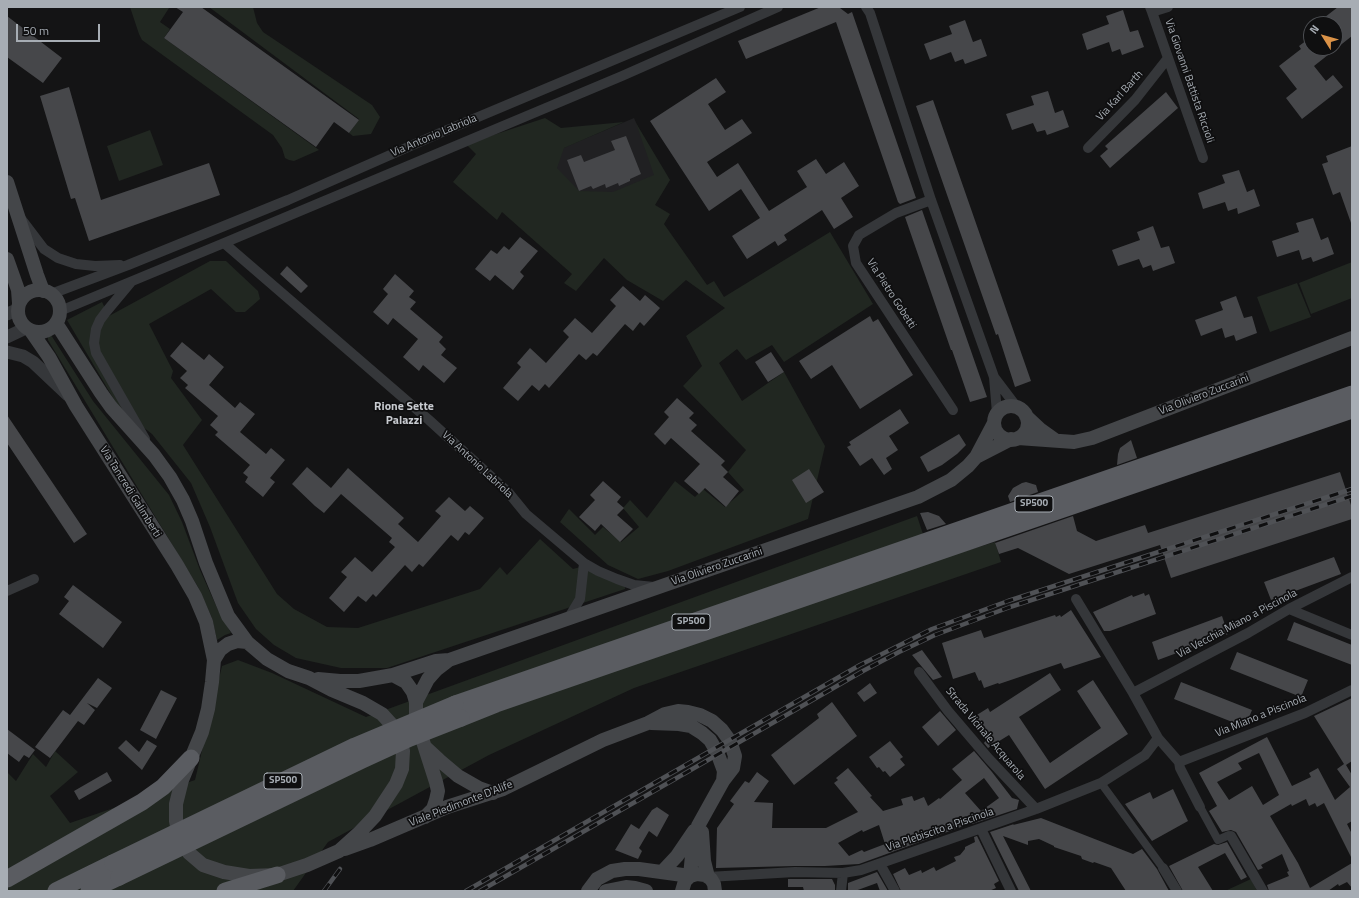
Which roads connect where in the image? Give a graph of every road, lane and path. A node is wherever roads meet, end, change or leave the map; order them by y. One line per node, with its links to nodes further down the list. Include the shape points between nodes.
1 (740, 7): 14 (street, Via Antonio Labriola, via 295,197)
2 (778, 7): 12 (street, Via Antonio Labriola, via 622,76)
3 (866, 7): 10 (street)
4 (1168, 7): 5 (street)
5 (1151, 10): 6 (street, Via Giovanni Battista Riccioli)
6 (1168, 58): 7 (street, Via Karl Barth, via 1135,100); 8 (street, Via Giovanni Battista Riccioli)
7 (1088, 148)
8 (1203, 158)
9 (7, 182): 11 (main road)
10 (931, 200): 24 (street); 27 (street, Via Pietro Gobetti, via 896,213 859,235 853,246 856,263)
11 (18, 214): 14 (street, Via Antonio Labriola, via 44,249 58,258 76,264 95,266); 16 (main road)
12 (224, 243): 15 (street, Via Antonio Labriola); 36 (street, Via Antonio Labriola, via 429,420 508,492 526,514)
13 (7, 259): 17 (main road, via 18,290)
14 (128, 265): 16 (street, Via Antonio Labriola)
15 (132, 281): 18 (street, Via Antonio Labriola); 19 (street, Via Antonio Labriola, via 106,312)
16 (47, 292): 17 (main road, via 29,292); 18 (main road, via 57,300)
17 (15, 309): 20 (main road, via 21,323)
18 (58, 317): 20 (main road, via 46,331); 34 (main road, Via Tancredi Galimberti, via 100,393)
19 (96, 329): 34 (street, Via Tancredi Galimberti, via 96,353)
20 (29, 330): 21 (street); 26 (main road, Via Tancredi Galimberti, via 49,357)
21 (7, 337)
22 (1352, 338): 33 (main road, Via Oliviero Zuccarini, via 1092,438 1074,442)
23 (7, 352): 26 (street, via 23,356 33,362)
24 (994, 377): 29 (street); 30 (street)
25 (1352, 394): 31 (highway, SP500)
26 (73, 401): 46 (main road, Via Tancredi Galimberti, via 195,596 206,622)
27 (952, 410)
28 (1352, 410): 31 (highway, SP500)
29 (1021, 411): 30 (main road, via 1005,407); 32 (main road, via 1028,425); 33 (main road)
30 (995, 418): 32 (main road, Via Oliviero Zuccarini, via 997,433 1001,437); 35 (main road, Via Oliviero Zuccarini)
31 (1306, 418): 69 (highway, SP500, bridge, via 355,746)
32 (1015, 439): 33 (main road, Via Oliviero Zuccarini); 35 (main road, Via Oliviero Zuccarini)
33 (1055, 440)
34 (154, 455): 45 (main road, Via Tancredi Galimberti, via 183,500 228,616)
35 (976, 457): 39 (main road, Via Oliviero Zuccarini, via 951,480 918,497)
36 (584, 563): 39 (street, Via Antonio Labriola, via 634,585); 43 (street, via 580,599)
37 (1352, 577): 42 (street, Via Vecchia Miano a Piscinola)
38 (34, 579): 40 (street)
39 (656, 588): 43 (main road, Via Oliviero Zuccarini)
40 (7, 591)
41 (1076, 599): 52 (street)
42 (1289, 609): 44 (street); 52 (street, Via Vecchia Miano a Piscinola)
43 (568, 619): 47 (main road, Via Oliviero Zuccarini)
44 (1352, 635)
45 (247, 642): 46 (main road, via 237,641 228,644 220,650); 50 (main road, Via Tancredi Galimberti, via 267,659 288,671)
46 (214, 660): 56 (main road, Via Tancredi Galimberti, via 208,709)
47 (449, 660): 49 (main road, Via Oliviero Zuccarini, via 436,660); 53 (main road, Via Oliviero Zuccarini, via 428,679)
48 (919, 672): 61 (street, Strada Vicinale Acquarola, via 948,711)
49 (393, 675): 50 (main road, Via Tancredi Galimberti, via 358,681); 53 (main road, via 410,685)
50 (309, 678): 66 (main road, Via Tancredi Galimberti, via 382,714 392,725 403,751 402,769 385,803)
51 (1352, 690): 57 (street, Via Miano a Piscinola, via 1305,713)
52 (1133, 693): 54 (street)
53 (416, 702): 55 (main road, via 416,713)
54 (1158, 738): 57 (street); 58 (street, Via Plebiscito a Piscinola, via 1145,756)
55 (424, 745): 59 (main road, via 458,776); 62 (main road, via 438,790 433,809)
56 (191, 758): 72 (main road, Via Tancredi Galimberti, via 176,804 179,837 189,853 203,865 224,872 249,876); 74 (highway, via 163,787 142,802)
57 (1178, 762): 60 (street)
58 (1101, 783): 61 (street, Via Plebiscito a Piscinola); 68 (street)
59 (493, 793): 62 (main road, Viale Piedimonte D'Alife, via 447,807); 63 (main road, Viale Piedimonte D'Alife, via 603,740 648,723 679,724 691,726 710,740 724,771 723,781)
60 (1200, 807): 65 (street, via 1218,840)
61 (1036, 809): 64 (street, Via Plebiscito a Piscinola)
62 (425, 817): 66 (main road, Viale Piedimonte D'Alife)
63 (700, 822): 70 (main road, via 677,856); 73 (main road, Viale Piedimonte D'Alife, via 693,845); 75 (main road, Viale Piedimonte D'Alife, via 704,862)
64 (982, 829): 67 (street, Via Plebiscito a Piscinola); 85 (street)
65 (1231, 836): 87 (street)
66 (339, 851): 72 (main road, Via Tancredi Galimberti, via 307,866)
67 (880, 864): 71 (street, Via Plebiscito a Piscinola); 84 (street)
68 (1163, 868): 86 (street)
69 (116, 870): 76 (highway, SP500); 77 (highway, SP500)
70 (662, 872): 73 (main road); 79 (main road, via 639,869 612,871 597,879)
71 (843, 873): 75 (street, Via Plebiscito a Piscinola, via 795,872); 83 (street)
72 (277, 875): 78 (highway)
73 (690, 876): 75 (main road, via 702,874); 82 (main road)
74 (7, 879)
75 (714, 886)
76 (56, 891)
77 (89, 891)
78 (225, 891)
79 (588, 891)
80 (606, 891): 81 (main road, via 626,887)
81 (646, 891)
82 (682, 891)
83 (841, 891)
84 (894, 891)
85 (1011, 891)
86 (1177, 891)
87 (1263, 891)

